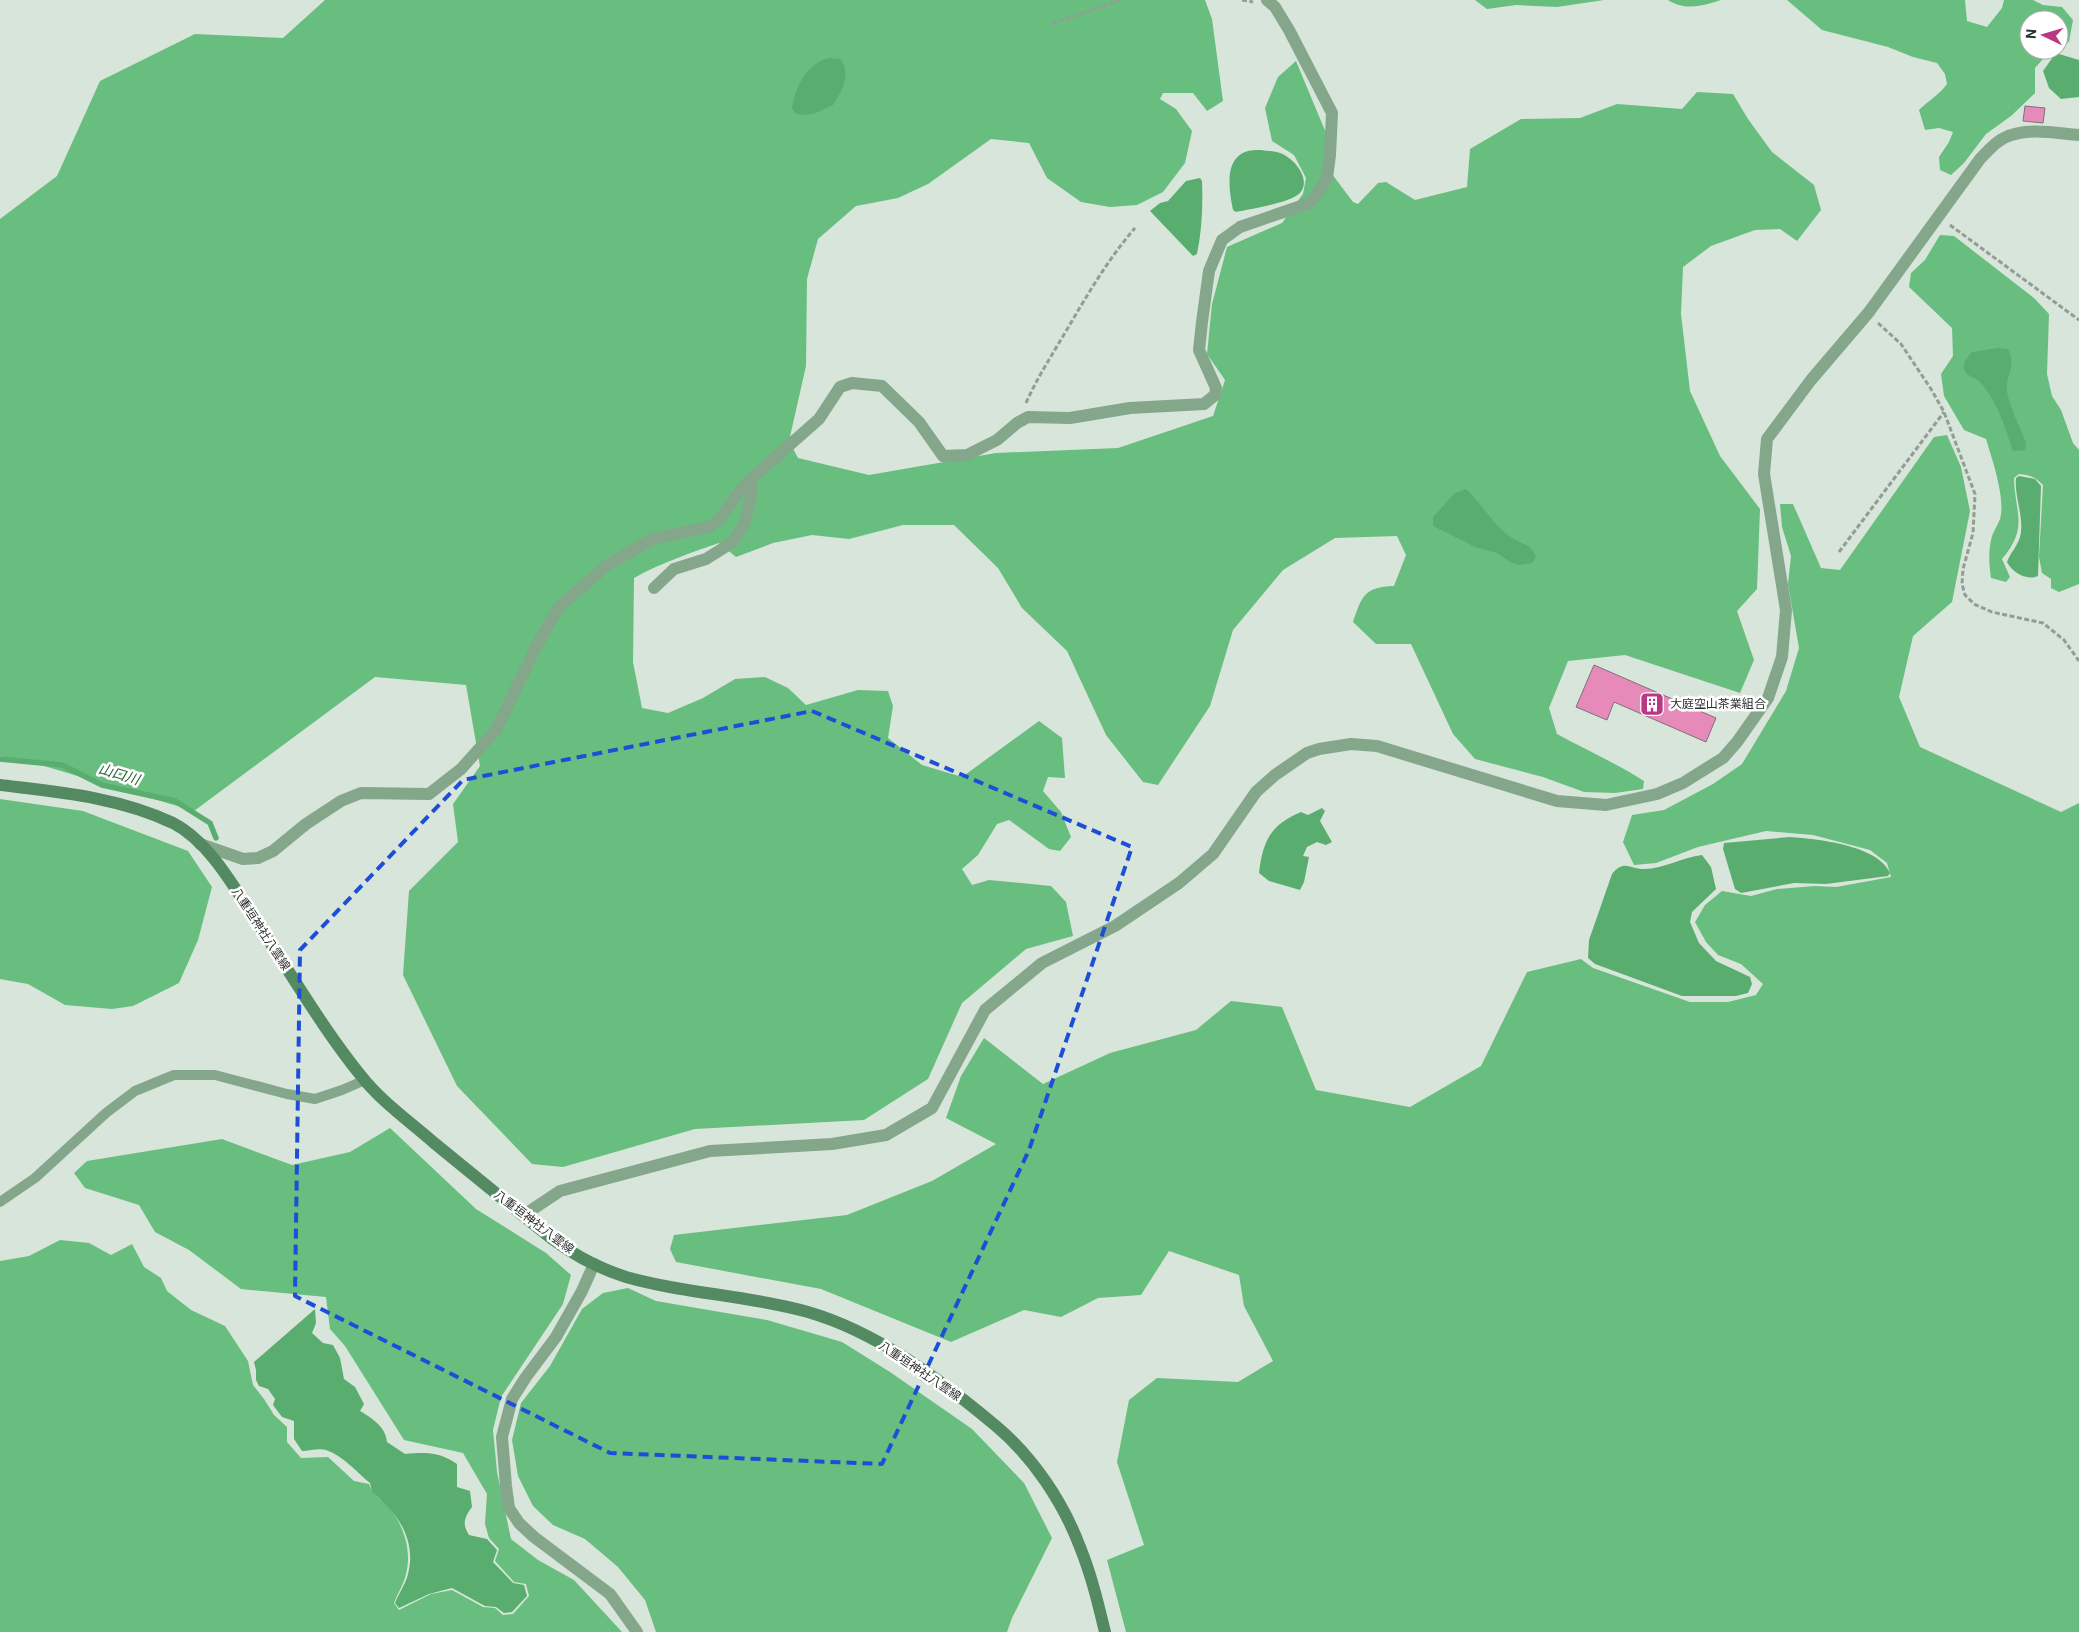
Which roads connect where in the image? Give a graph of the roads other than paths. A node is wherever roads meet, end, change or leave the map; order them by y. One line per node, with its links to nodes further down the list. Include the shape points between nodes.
1 (1274, 2): 3 (street, via 1332,113 1327,178 1307,204 1240,227 1222,240 1209,271 1199,350 1216,388 1215,395 1204,404 1164,405 1070,418 1028,417 997,440 967,454 943,456 919,422 882,386 852,383 840,387 819,420)
2 (2079, 135): 9 (street, via 2026,133 2002,139 1980,159 1869,312 1767,438 1764,474 1786,610 1782,657 1768,698 1759,712 1723,758 1703,772 1657,794 1606,804 1557,801 1377,746 1334,745 1307,753 1256,792 1213,854 1179,882 1115,926 1042,963 985,1010 932,1108 886,1135 832,1144 710,1151 560,1191)
3 (752, 480): 4 (street, via 744,524 733,542 706,559 674,569); 6 (street, via 742,488 720,519 709,527 652,539 606,566 559,608 537,645 496,730 462,769 429,794 361,794 341,801 273,851 258,858 243,859)
4 (654, 588)
5 (0, 785): 6 (main road, 八重垣神社八雲線, via 124,805 176,825)
6 (200, 844): 7 (main road, 八重垣神社八雲線, via 227,877 336,1044)
7 (365, 1080): 8 (lane, via 316,1099 215,1075 174,1075 135,1091 35,1178); 9 (main road, 八重垣神社八雲線, via 412,1124)
8 (0, 1202)
9 (524, 1216): 10 (main road, 八重垣神社八雲線, via 559,1244)
10 (594, 1264): 11 (street, via 556,1338 512,1399 502,1437 506,1486 509,1508 519,1523 610,1594); 12 (main road, 八重垣神社八雲線, via 624,1276 662,1285 776,1303 811,1313 844,1325 915,1365 1000,1429 1044,1480 1080,1546)
11 (638, 1632)
12 (1105, 1632)

